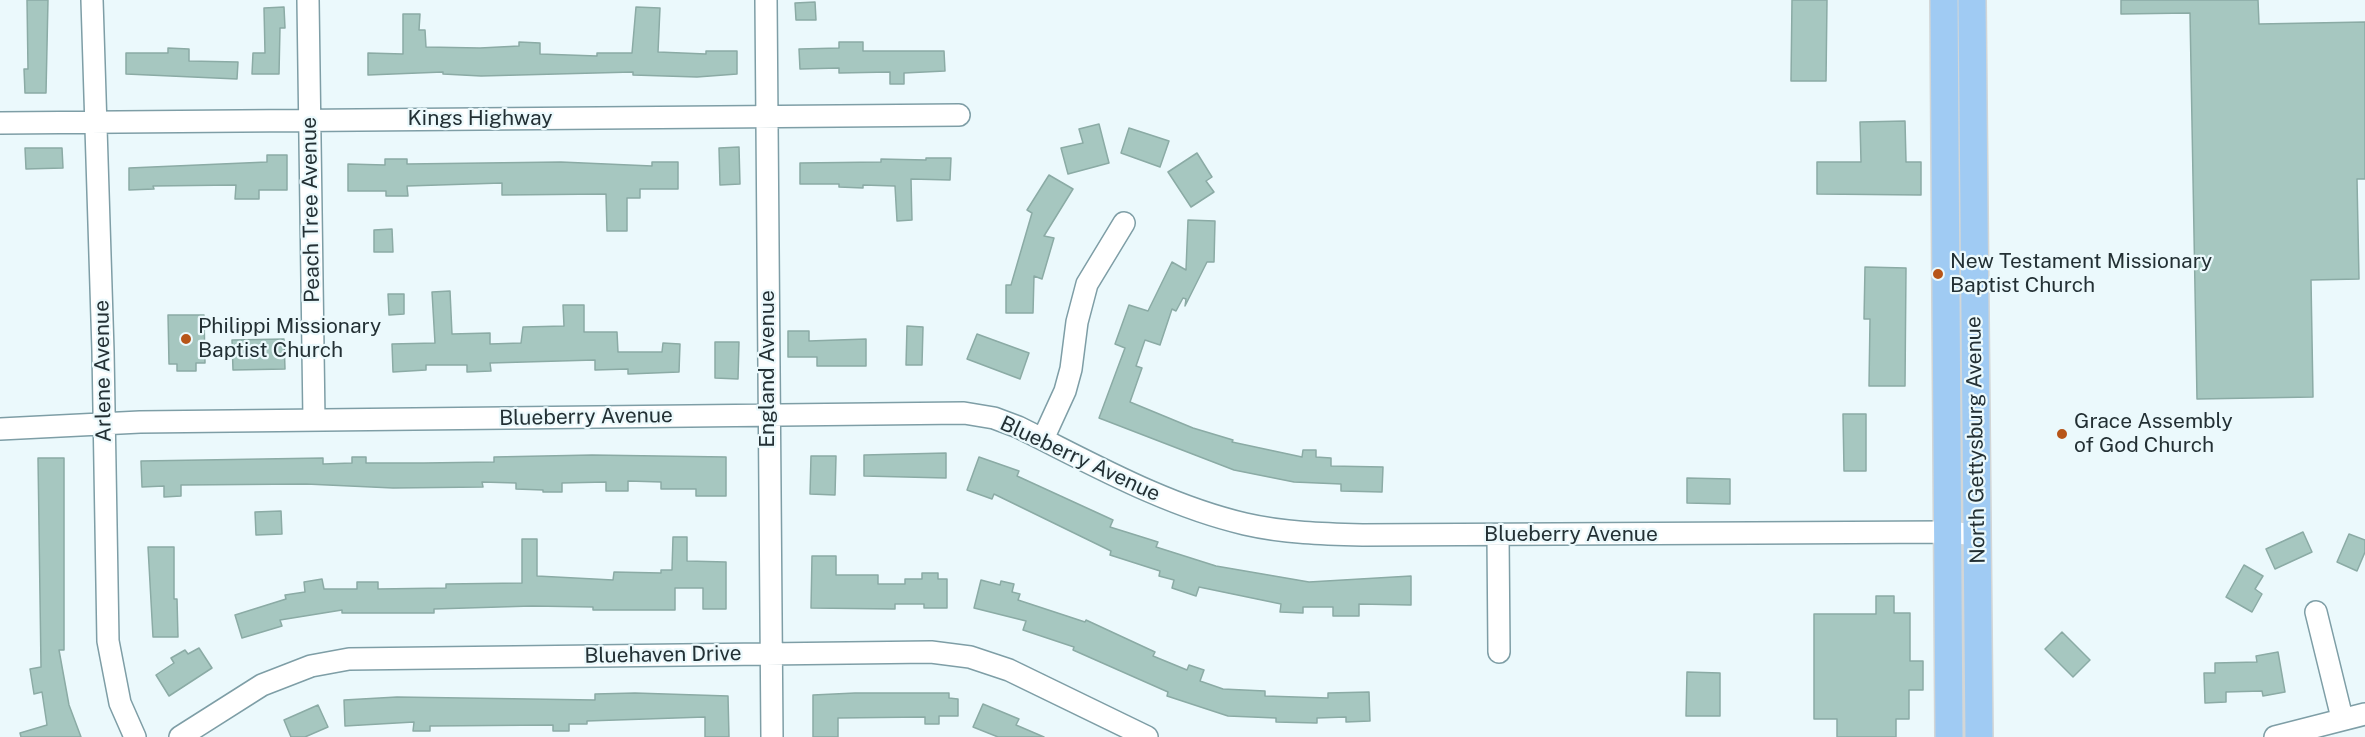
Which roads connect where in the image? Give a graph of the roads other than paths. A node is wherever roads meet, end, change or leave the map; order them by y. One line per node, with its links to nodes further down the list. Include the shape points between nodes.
1 (92, 0): 14 (street, Arlene Avenue)
2 (308, 0): 12 (street, Peach Tree Avenue)
3 (766, 0): 11 (street, England Avenue)
4 (1944, 0): 6 (main road, North Gettysburg Avenue)
5 (1972, 0): 7 (main road, North Gettysburg Avenue)
6 (1944, 41): 7 (main road); 8 (main road, North Gettysburg Avenue)
7 (1972, 42): 9 (main road, North Gettysburg Avenue)
8 (1944, 98): 9 (main road); 16 (main road, North Gettysburg Avenue)
9 (1972, 99): 17 (main road, North Gettysburg Avenue)
10 (959, 115): 11 (street, Kings Highway)
11 (767, 117): 12 (street, Kings Highway); 20 (street, England Avenue)
12 (309, 121): 14 (street, Kings Highway); 21 (street, Peach Tree Avenue)
13 (0, 123): 14 (street, Kings Highway)
14 (94, 124): 22 (street, Arlene Avenue)
15 (1124, 223): 24 (street, via 1087,284 1065,391)
16 (1946, 334): 17 (main road); 18 (main road, North Gettysburg Avenue)
17 (1975, 334): 19 (main road, North Gettysburg Avenue)
18 (1946, 394): 19 (main road); 25 (main road, North Gettysburg Avenue)
19 (1975, 394): 27 (main road, North Gettysburg Avenue)
20 (769, 415): 21 (street, Blueberry Avenue); 24 (street, Blueberry Avenue, via 964,413 994,418); 30 (street, England Avenue)
21 (314, 420): 22 (street, Blueberry Avenue)
22 (104, 425): 23 (street, Blueberry Avenue); 33 (street, Arlene Avenue, via 108,641 120,703)
23 (0, 429)
24 (1043, 439): 26 (street, Blueberry Avenue, via 1165,498 1245,524 1314,534)
25 (1947, 532): 26 (street, Blueberry Avenue); 27 (street, Blueberry Avenue); 37 (main road, North Gettysburg Avenue)
26 (1498, 535): 29 (street)
27 (1977, 535): 38 (main road, North Gettysburg Avenue)
28 (2316, 612): 32 (street)
29 (1499, 652)
30 (771, 654): 34 (street, Bluehaven Drive, via 349,659 311,666 270,681); 35 (street, England Avenue); 36 (street, Bluehaven Drive, via 931,652 970,657 1009,669)
31 (2365, 714): 32 (street)
32 (2342, 718): 39 (street)
33 (135, 737)
34 (180, 737)
35 (772, 737)
36 (1147, 737)
37 (1948, 737)
38 (1979, 737)
39 (2275, 737)

